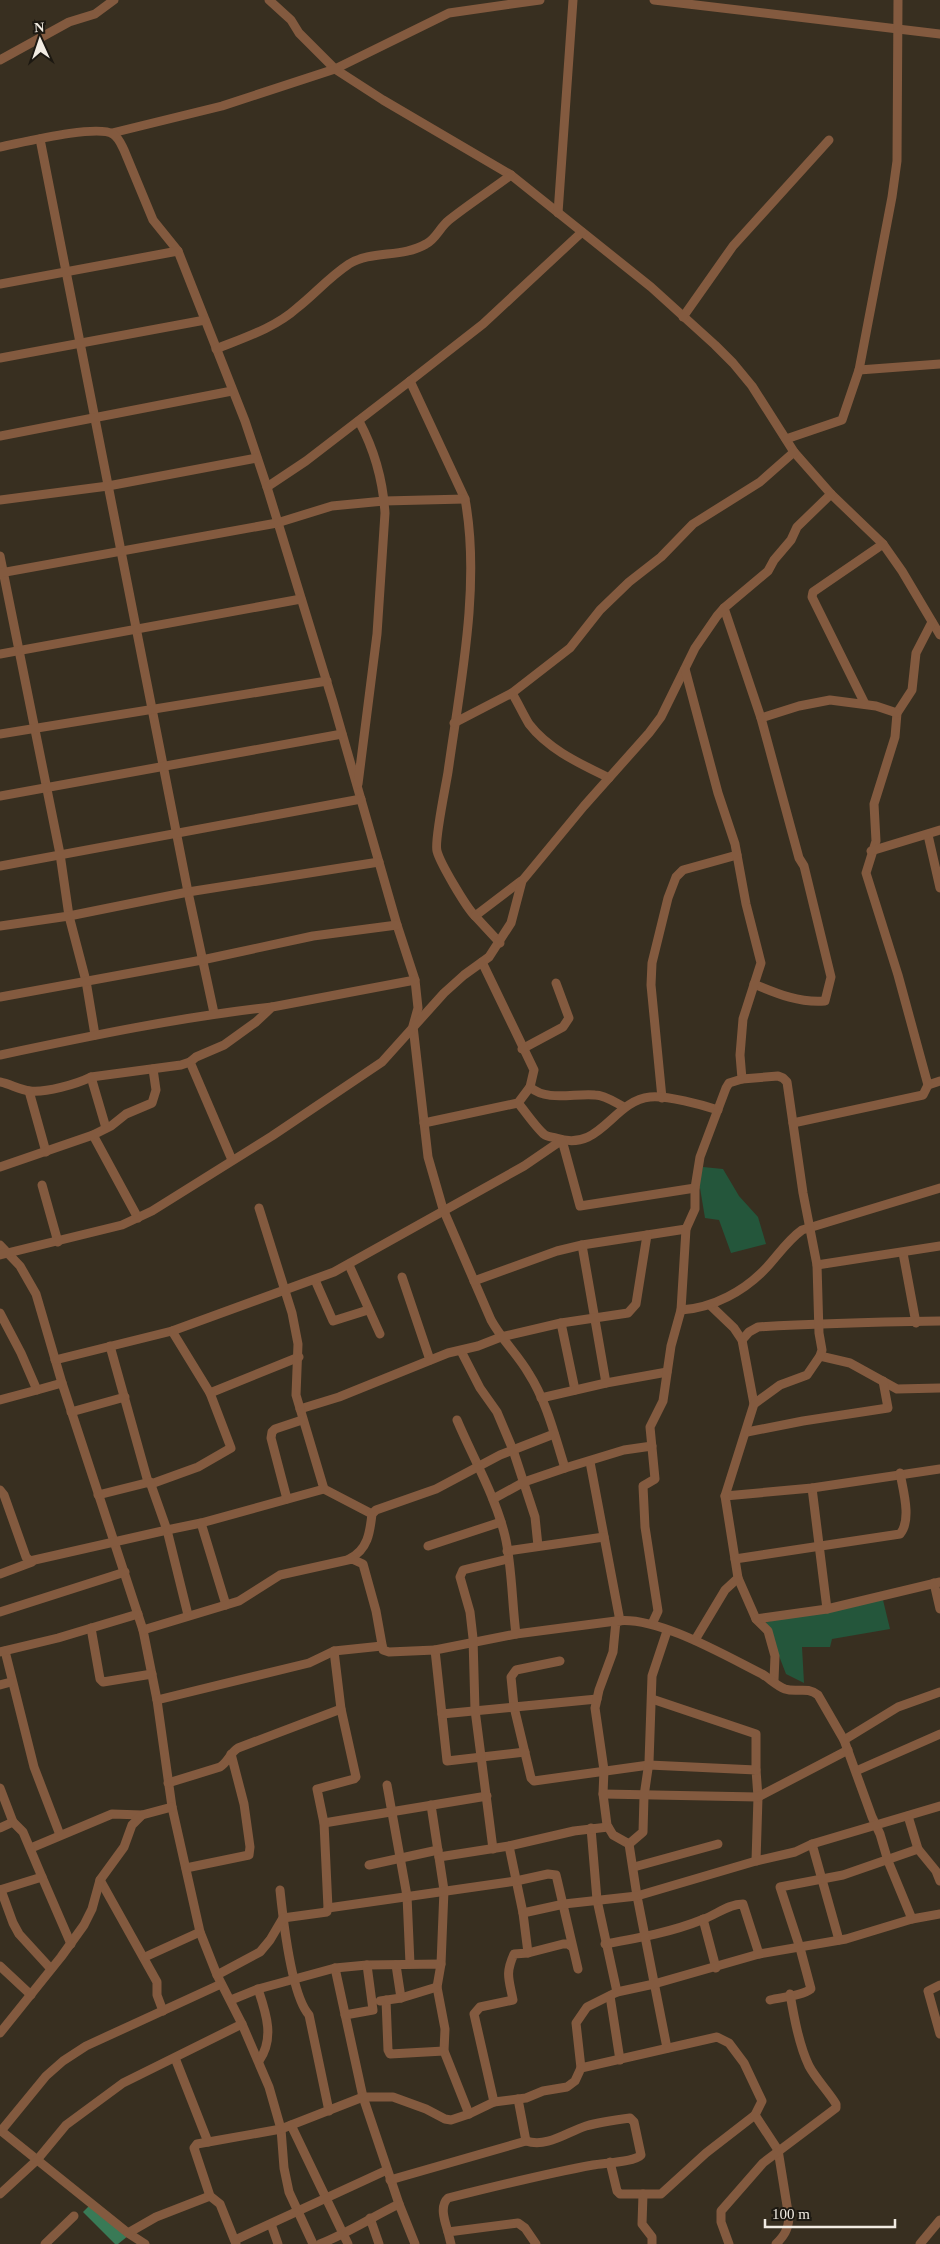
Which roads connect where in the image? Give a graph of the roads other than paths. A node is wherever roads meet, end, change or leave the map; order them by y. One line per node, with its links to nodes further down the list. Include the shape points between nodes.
1 (114, 0): 9 (street, via 95,14 69,22)
2 (268, 0): 10 (street, via 291,20 299,33)
3 (540, 0): 10 (street, via 449,13)
4 (574, 0): 16 (street)
5 (654, 0): 7 (street)
6 (898, 0): 7 (street)
7 (898, 30): 8 (street); 27 (street, via 896,162)
8 (940, 34)
9 (0, 60)
10 (335, 69): 11 (street, via 222,106); 15 (street)
11 (112, 133): 12 (street, via 67,134); 18 (street, via 119,139 153,220)
12 (40, 139): 14 (street); 19 (street)
13 (829, 140): 21 (street, via 733,246)
14 (0, 147)
15 (511, 175): 16 (street); 24 (street, via 448,221 426,244 405,253 351,263 277,322)
16 (558, 213): 17 (street)
17 (582, 232): 21 (street); 28 (street, via 483,324)
18 (178, 251): 19 (street); 22 (street)
19 (66, 272): 20 (street); 23 (street)
20 (0, 284)
21 (683, 317): 33 (street, via 733,363)
22 (205, 320): 23 (street); 24 (street)
23 (80, 343): 25 (street); 30 (street)
24 (216, 349): 29 (street)
25 (0, 358)
26 (940, 364): 27 (street)
27 (860, 370): 33 (street, via 842,420)
28 (410, 381): 31 (street); 39 (street)
29 (232, 391): 30 (street); 35 (street)
30 (96, 417): 32 (street); 36 (street)
31 (359, 421): 37 (street); 41 (street, via 377,464)
32 (0, 436)
33 (786, 439): 34 (street)
34 (794, 452): 38 (street); 56 (street, via 760,482 693,524 600,610 570,648)
35 (258, 458): 36 (street); 37 (street)
36 (108, 486): 40 (street); 44 (street)
37 (267, 487): 42 (street)
38 (832, 494): 43 (street); 48 (street, via 797,527 768,572)
39 (465, 499): 41 (street); 61 (street, via 470,556 468,628)
40 (0, 500)
41 (384, 501): 42 (street, via 332,506); 68 (street, via 377,634)
42 (277, 523): 44 (street); 47 (street)
43 (883, 544): 49 (street); 57 (street, via 813,592 812,597)
44 (121, 551): 46 (street); 50 (street)
45 (0, 556): 46 (street)
46 (2, 572): 52 (street)
47 (301, 599): 50 (street); 55 (street)
48 (724, 608): 54 (street, via 695,648); 60 (street)
49 (932, 622): 51 (street); 59 (street, via 916,653 912,690)
50 (137, 629): 52 (street); 58 (street)
51 (940, 635)
52 (20, 651): 53 (street); 62 (street)
53 (0, 654)
54 (685, 668): 66 (street, via 661,717); 76 (street, via 701,734)
55 (327, 681): 58 (street); 64 (street)
56 (512, 693): 61 (street); 66 (street, via 542,738 570,758)
57 (865, 704): 59 (street); 60 (street, via 830,700)
58 (152, 710): 62 (street); 65 (street)
59 (897, 713): 74 (street, via 895,737 874,804 876,835)
60 (761, 718): 92 (street, via 799,858 804,866 831,977 825,1001 794,1000)
61 (454, 723): 83 (street, via 436,850)
62 (36, 729): 63 (street); 67 (street)
63 (0, 734)
64 (342, 734): 65 (street); 68 (street)
65 (164, 766): 67 (street); 72 (street)
66 (609, 778): 79 (street)
67 (47, 787): 69 (street); 75 (street)
68 (358, 789): 70 (street)
69 (0, 796)
70 (361, 799): 72 (street); 77 (street)
71 (940, 830): 73 (street)
72 (177, 833): 75 (street); 81 (street)
73 (928, 835): 74 (street); 80 (street)
74 (871, 851): 106 (street, via 866,874)
75 (60, 854): 78 (street); 82 (street)
76 (738, 855): 92 (street, via 761,964); 109 (street, via 683,870 676,877 668,898 652,962 651,985)
77 (379, 862): 81 (street); 84 (street)
78 (0, 866)
79 (522, 881): 83 (street); 86 (street, via 511,923)
80 (940, 888)
81 (188, 892): 82 (street); 87 (street)
82 (69, 916): 85 (street); 90 (street)
83 (475, 916): 86 (street)
84 (397, 925): 87 (street, via 313,936); 89 (street)
85 (0, 926)
86 (500, 943): 88 (street)
87 (202, 960): 90 (street); 95 (street)
88 (482, 962): 96 (street, via 444,993); 98 (street)
89 (415, 980): 94 (street); 96 (street, via 418,1008)
90 (86, 982): 93 (street); 97 (street)
91 (556, 982): 98 (street, via 569,1018 563,1027)
92 (754, 984): 103 (street, via 740,1035)
93 (0, 997)
94 (272, 1008): 95 (street); 100 (street, via 224,1045)
95 (214, 1013): 97 (street)
96 (413, 1026): 113 (street); 119 (street, via 382,1062)
97 (95, 1035): 99 (street)
98 (522, 1049): 107 (street, via 534,1070)
99 (0, 1055)
100 (190, 1062): 101 (street); 119 (street)
101 (153, 1069): 102 (street); 115 (street, via 156,1090 152,1103 126,1114)
102 (91, 1078): 108 (street); 115 (street)
103 (742, 1078): 112 (street, via 729,1083); 114 (street, via 783,1078 787,1082)
104 (940, 1081): 106 (street)
105 (0, 1082): 108 (street)
106 (928, 1085): 114 (street, via 923,1095)
107 (530, 1087): 110 (street); 111 (street, via 538,1094 551,1096 598,1094)
108 (30, 1091): 118 (street)
109 (662, 1098): 111 (street, via 650,1097); 112 (street)
110 (518, 1102): 113 (street); 117 (street, via 545,1135)
111 (624, 1107): 117 (street, via 594,1135 578,1141)
112 (718, 1110): 122 (street, via 700,1158)
113 (424, 1123): 125 (street, via 426,1149)
114 (793, 1124): 127 (street)
115 (106, 1128): 116 (street)
116 (93, 1135): 118 (street); 126 (street)
117 (562, 1140): 122 (street, via 580,1206); 125 (street, via 524,1166)
118 (46, 1152): 120 (street)
119 (232, 1160): 126 (street, via 173,1200)
120 (0, 1167)
121 (42, 1185): 130 (street)
122 (695, 1188): 128 (street, via 695,1209)
123 (940, 1188): 127 (street)
124 (258, 1208): 141 (street)
125 (444, 1209): 136 (street); 140 (street)
126 (138, 1218): 130 (street)
127 (810, 1228): 137 (street); 142 (street, via 792,1237 764,1270 741,1288)
128 (686, 1229): 129 (street); 144 (street)
129 (647, 1235): 132 (street); 146 (street, via 643,1270 633,1309 628,1313)
130 (58, 1242): 135 (street)
131 (0, 1244): 135 (street)
132 (582, 1245): 140 (street); 146 (street)
133 (940, 1246): 134 (street)
134 (903, 1253): 137 (street); 149 (street)
135 (3, 1254): 159 (street, via 20,1266 36,1294)
136 (349, 1265): 139 (street); 143 (street)
137 (817, 1265): 148 (street)
138 (402, 1277): 160 (street)
139 (315, 1280): 141 (street); 143 (street, via 332,1321)
140 (474, 1281): 153 (street)
141 (286, 1291): 151 (street); 158 (street)
142 (710, 1305): 144 (street); 154 (street)
143 (368, 1310): 152 (street)
144 (681, 1310): 161 (street)
145 (0, 1313): 166 (street)
146 (593, 1318): 150 (street); 163 (street)
147 (940, 1321): 149 (street)
148 (820, 1322): 149 (street); 154 (street, via 758,1327); 157 (street)
149 (916, 1322)
150 (561, 1323): 153 (street); 167 (street)
151 (172, 1331): 155 (street); 168 (street)
152 (380, 1334)
153 (501, 1337): 156 (street); 170 (street, via 530,1375)
154 (742, 1340): 172 (street)
155 (110, 1346): 159 (street); 169 (street)
156 (461, 1351): 160 (street); 180 (street, via 497,1412)
157 (820, 1356): 162 (street, via 850,1363); 172 (street, via 807,1375 780,1385)
158 (299, 1358): 168 (street); 173 (street, via 296,1395)
159 (55, 1360): 164 (street)
160 (430, 1360): 173 (street, via 339,1397)
161 (667, 1372): 163 (street); 179 (street, via 662,1401 650,1427)
162 (883, 1381): 165 (street, via 897,1389); 177 (street, via 888,1408)
163 (606, 1383): 167 (street)
164 (62, 1384): 166 (street); 174 (street)
165 (940, 1388)
166 (37, 1390): 171 (street)
167 (575, 1390): 170 (street)
168 (210, 1393): 187 (street, via 231,1448 198,1468)
169 (125, 1397): 174 (street); 187 (street)
170 (541, 1398): 178 (street)
171 (0, 1400)
172 (754, 1404): 177 (street)
173 (300, 1409): 175 (street)
174 (71, 1412): 191 (street)
175 (302, 1420): 189 (street); 193 (street, via 272,1432)
176 (457, 1420): 182 (street)
177 (747, 1432): 192 (street)
178 (554, 1434): 180 (street); 183 (street)
179 (652, 1446): 181 (street, via 616,1452); 220 (street, via 655,1479 643,1486 645,1527 658,1611)
180 (513, 1450): 182 (street); 186 (street)
181 (590, 1462): 183 (street); 199 (street)
182 (478, 1468): 194 (street); 195 (street, via 436,1489)
183 (565, 1468): 186 (street)
184 (940, 1469): 185 (street)
185 (900, 1473): 188 (street, via 895,1477); 203 (street, via 906,1517 905,1528 900,1534)
186 (524, 1482): 194 (street); 202 (street, via 535,1516)
187 (150, 1483): 191 (street); 198 (street)
188 (812, 1488): 192 (street); 203 (street)
189 (324, 1489): 193 (street); 195 (street)
190 (0, 1490): 207 (street, via 26,1557)
191 (98, 1494): 200 (street)
192 (725, 1496): 206 (street)
193 (287, 1499): 197 (street)
194 (494, 1499): 196 (street)
195 (372, 1514): 205 (street, via 366,1544 359,1554)
196 (501, 1522): 201 (street); 204 (street)
197 (201, 1523): 198 (street); 212 (street)
198 (166, 1530): 200 (street); 217 (street)
199 (604, 1538): 202 (street); 219 (street)
200 (114, 1542): 207 (street); 208 (street)
201 (428, 1546)
202 (538, 1546): 204 (street)
203 (819, 1547): 206 (street); 213 (street)
204 (508, 1555): 224 (street); 226 (street, via 463,1570 460,1578 470,1612)
205 (349, 1559): 212 (street, via 280,1575 239,1601); 227 (street, via 362,1564)
206 (735, 1559): 210 (street)
207 (32, 1562): 209 (street)
208 (125, 1572): 215 (street); 216 (street)
209 (0, 1574)
210 (738, 1578): 218 (street); 225 (street, via 726,1590)
211 (937, 1583): 213 (street); 214 (street)
212 (226, 1605): 217 (street)
213 (827, 1609): 218 (street)
214 (940, 1609)
215 (0, 1612)
216 (138, 1614): 221 (street); 222 (street)
217 (188, 1616): 222 (street)
218 (756, 1619): 233 (street, via 768,1631 774,1647)
219 (618, 1621): 220 (street); 224 (street); 237 (street, via 613,1652)
220 (652, 1624): 223 (street)
221 (91, 1628): 229 (street); 232 (street, via 100,1679 104,1682)
222 (143, 1630): 232 (street)
223 (667, 1631): 225 (street); 238 (street, via 654,1670)
224 (516, 1634): 226 (street)
225 (696, 1640): 233 (street)
226 (473, 1643): 228 (street); 242 (street)
227 (382, 1646): 228 (street, via 389,1652); 230 (street)
228 (435, 1650): 243 (street)
229 (3, 1651): 234 (street)
230 (334, 1651): 239 (street, via 309,1663); 241 (street)
231 (560, 1661): 240 (street, via 516,1670 512,1676)
232 (152, 1674): 239 (street)
233 (774, 1680): 245 (street, via 785,1688 811,1690 818,1695)
234 (11, 1682): 235 (street); 273 (street, via 34,1767)
235 (0, 1685)
236 (940, 1692): 245 (street, via 898,1708)
237 (597, 1699): 240 (street); 251 (street)
238 (652, 1699): 250 (street); 252 (street, via 756,1734)
239 (157, 1700): 254 (street)
240 (514, 1707): 242 (street); 247 (street)
241 (341, 1709): 248 (street, via 238,1748); 268 (street, via 356,1777 317,1789)
242 (475, 1710): 243 (street); 249 (street)
243 (442, 1714): 249 (street, via 447,1760)
244 (940, 1734): 253 (street)
245 (844, 1740): 246 (street)
246 (848, 1750): 253 (street); 260 (street)
247 (525, 1752): 249 (street); 251 (street, via 534,1781)
248 (231, 1754): 254 (street, via 220,1767); 287 (street, via 244,1804 249,1854)
249 (482, 1757): 258 (street)
250 (649, 1765): 251 (street); 252 (street); 259 (street)
251 (604, 1770): 257 (street)
252 (756, 1770): 260 (street)
253 (856, 1771): 269 (street)
254 (168, 1783): 263 (street)
255 (387, 1785): 264 (street)
256 (0, 1788): 267 (street)
257 (603, 1794): 259 (street); 270 (street)
258 (487, 1796): 261 (street); 279 (street)
259 (644, 1796): 260 (street); 274 (street, via 643,1832)
260 (758, 1797): 283 (street)
261 (431, 1805): 264 (street); 281 (street)
262 (940, 1806): 266 (street)
263 (172, 1807): 265 (street); 287 (street)
264 (391, 1813): 268 (street); 282 (street)
265 (142, 1815): 273 (street, via 112,1814); 290 (street, via 132,1825 124,1847)
266 (908, 1816): 269 (street); 280 (street)
267 (13, 1822): 271 (street); 278 (street, via 23,1832)
268 (324, 1823): 300 (street)
269 (875, 1825): 276 (street); 284 (street)
270 (608, 1826): 272 (street); 274 (street, via 613,1835)
271 (0, 1828)
272 (591, 1828): 277 (street); 298 (street)
273 (60, 1836): 278 (street)
274 (630, 1844): 286 (street)
275 (718, 1844): 286 (street)
276 (812, 1844): 283 (street, via 795,1852); 289 (street)
277 (509, 1846): 279 (street); 291 (street)
278 (31, 1848): 288 (street)
279 (493, 1849): 281 (street)
280 (918, 1849): 284 (street); 292 (street)
281 (439, 1854): 282 (street); 295 (street)
282 (400, 1858): 285 (street); 296 (street)
283 (756, 1861): 297 (street)
284 (888, 1861): 289 (street, via 843,1876); 305 (street)
285 (369, 1865)
286 (634, 1867): 297 (street)
287 (186, 1868): 306 (street)
288 (42, 1877): 293 (street); 309 (street)
289 (822, 1878): 308 (street); 312 (street, via 780,1887)
290 (100, 1880): 309 (street, via 92,1909); 315 (street)
291 (516, 1881): 295 (street); 299 (street, via 556,1875); 301 (street)
292 (940, 1881)
293 (0, 1890): 323 (street, via 20,1934)
294 (280, 1890): 303 (street)
295 (444, 1890): 296 (street); 317 (street)
296 (407, 1896): 300 (street); 316 (street)
297 (637, 1896): 298 (street); 307 (street)
298 (597, 1900): 299 (street); 310 (street)
299 (564, 1904): 301 (street); 311 (street)
300 (328, 1908): 303 (street, via 327,1912)
301 (524, 1913): 313 (street)
302 (940, 1914): 305 (street)
303 (283, 1918): 325 (street, via 260,1952); 326 (street)
304 (703, 1919): 307 (street); 314 (street, via 743,1904); 322 (street)
305 (912, 1919): 308 (street)
306 (200, 1932): 315 (street); 325 (street)
307 (646, 1937): 310 (street); 328 (street)
308 (839, 1940): 312 (street)
309 (70, 1944): 323 (street)
310 (605, 1944): 332 (street)
311 (572, 1947): 313 (street, via 563,1944); 324 (street)
312 (800, 1948): 314 (street); 333 (street, via 811,1989 806,1993)
313 (528, 1953): 353 (street, via 514,1954 508,1966 507,1977 513,2000 480,2007 474,2014)
314 (759, 1954): 322 (street)
315 (145, 1957): 340 (street, via 157,1982 157,1995)
316 (410, 1964): 317 (street); 319 (street)
317 (441, 1964): 330 (street)
318 (368, 1965): 319 (street); 321 (street); 339 (street)
319 (396, 1965): 335 (street)
320 (0, 1966): 334 (street)
321 (335, 1968): 326 (street); 341 (street)
322 (716, 1968): 328 (street)
323 (51, 1969): 334 (street)
324 (578, 1969)
325 (217, 1975): 327 (street)
326 (295, 1980): 331 (street); 354 (street, via 301,2003 309,2015)
327 (221, 1984): 336 (street); 340 (street)
328 (654, 1984): 332 (street); 345 (street)
329 (940, 1985): 344 (street, via 928,1991)
330 (436, 1987): 335 (street); 346 (street, via 445,2028)
331 (258, 1989): 336 (street); 349 (street, via 268,2024 267,2046)
332 (614, 1994): 348 (street); 350 (street, via 587,2007 576,2023)
333 (790, 1994): 338 (street); 362 (street, via 806,2059 836,2106)
334 (31, 1996): 343 (street)
335 (401, 1998): 337 (street)
336 (230, 2000): 342 (street)
337 (386, 2000): 339 (street); 346 (street, via 390,2054)
338 (770, 2000)
339 (373, 2003): 341 (street, via 373,2010)
340 (163, 2010): 359 (street, via 86,2046 63,2061)
341 (345, 2015): 351 (street)
342 (242, 2024): 347 (street); 349 (street)
343 (0, 2033)
344 (940, 2034)
345 (667, 2048): 348 (street); 356 (street, via 723,2038 744,2063 761,2096)
346 (444, 2051): 355 (street)
347 (174, 2058): 361 (street); 363 (street, via 123,2083 72,2120)
348 (620, 2060): 350 (street)
349 (259, 2061): 358 (street)
350 (581, 2068): 352 (street, via 572,2085)
351 (363, 2097): 354 (street); 355 (street, via 394,2097 445,2120); 365 (street)
352 (518, 2099): 353 (street); 360 (street)
353 (494, 2102): 355 (street)
354 (329, 2112): 357 (street)
355 (469, 2114)
356 (755, 2115): 362 (street); 368 (street, via 660,2194)
357 (291, 2124): 358 (street); 370 (street)
358 (281, 2129): 361 (street); 372 (street, via 286,2180)
359 (0, 2131): 363 (street)
360 (526, 2140): 364 (street, via 540,2142 585,2126 633,2119 641,2155 635,2159); 366 (street)
361 (208, 2142): 369 (street, via 194,2148)
362 (778, 2150): 392 (street, via 746,2180 721,2211 721,2222); 393 (street, via 789,2218 785,2236)
363 (37, 2160): 367 (street); 378 (street)
364 (610, 2162): 368 (street, via 620,2194); 377 (street, via 540,2174 448,2198 443,2207)
365 (387, 2170): 366 (street); 370 (street)
366 (390, 2180): 371 (street)
367 (0, 2194)
368 (643, 2194): 391 (street, via 642,2224 652,2237)
369 (210, 2196): 378 (street, via 156,2217); 380 (street, via 220,2204)
370 (327, 2197): 372 (street); 379 (street)
371 (399, 2204): 374 (street); 388 (street)
372 (298, 2211): 376 (street); 384 (street)
373 (74, 2216): 382 (street)
374 (370, 2218): 379 (street); 387 (street)
375 (940, 2220): 394 (street)
376 (271, 2224): 380 (street); 383 (street)
377 (448, 2232): 389 (street); 390 (street, via 518,2223)
378 (128, 2233): 381 (street)
379 (344, 2235): 385 (street); 386 (street)
380 (236, 2242)
381 (140, 2243)
382 (45, 2244)
383 (278, 2244)
384 (313, 2244)
385 (320, 2244)
386 (348, 2244)
387 (379, 2244)
388 (415, 2244)
389 (451, 2244)
390 (536, 2244)
391 (652, 2244)
392 (729, 2244)
393 (776, 2244)
394 (920, 2244)

